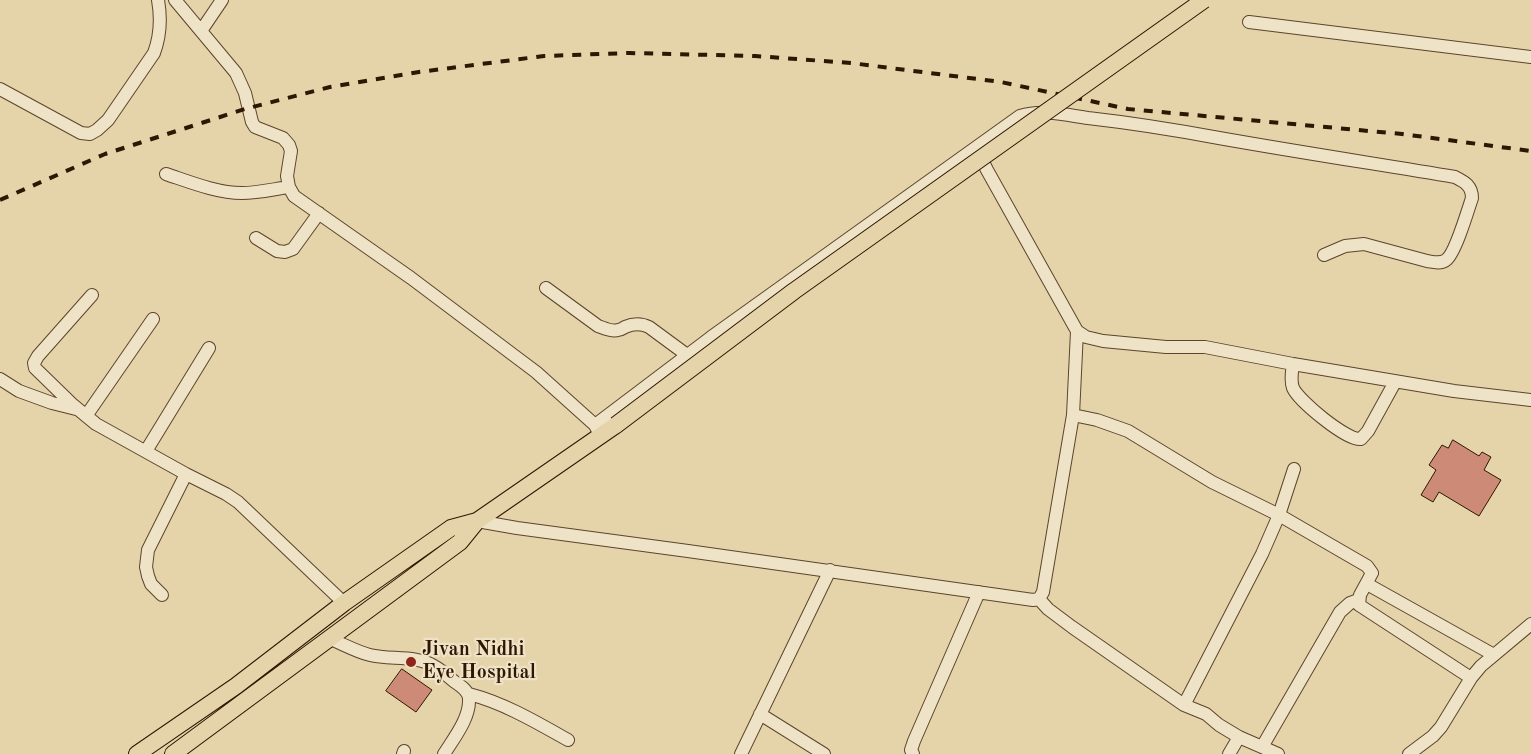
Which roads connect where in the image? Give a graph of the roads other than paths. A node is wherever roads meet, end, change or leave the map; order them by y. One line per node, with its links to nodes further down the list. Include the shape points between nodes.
1 (158, 0): 8 (street, via 158,35 154,53 98,130 90,134 81,132)
2 (175, 0): 6 (street)
3 (222, 0): 6 (street)
4 (1204, 0): 27 (main road, bridge, via 794,291 616,425)
5 (1249, 22): 7 (street)
6 (201, 31): 11 (street, via 236,73 255,127 283,138 289,145)
7 (1531, 57)
8 (0, 89)
9 (976, 148): 14 (street, via 1020,116 1036,112 1134,123 1455,178 1472,191 1448,260 1436,263 1364,244 1344,246); 18 (street); 20 (street)
10 (166, 174): 11 (street, via 222,191 241,193)
11 (289, 188): 12 (street, via 294,196)
12 (319, 213): 13 (street, via 293,249 277,251); 27 (street, via 536,372)
13 (256, 238)
14 (1324, 255)
15 (546, 288): 20 (street, via 598,326 618,330 642,324)
16 (92, 295): 25 (street, via 34,364)
17 (153, 320): 25 (street)
18 (1077, 331): 21 (street, via 1103,341 1205,347); 26 (street)
19 (209, 348): 28 (street)
20 (687, 355): 27 (street)
21 (1293, 364): 23 (street); 23 (street, via 1292,383 1299,397 1346,436 1357,440 1361,440 1368,431)
22 (0, 379): 25 (street, via 19,391)
23 (1395, 382): 24 (street)
24 (1531, 400)
25 (82, 412): 28 (street, via 96,424)
26 (1073, 416): 31 (street, via 1128,431 1212,482); 37 (street, via 1043,592)
27 (598, 431): 32 (main road)
28 (146, 452): 30 (street)
29 (1294, 469): 31 (street)
30 (186, 474): 36 (street, via 146,558 151,584); 39 (street, via 238,502)
31 (1279, 515): 34 (street, via 1370,568 1372,573); 45 (street)
32 (477, 521): 33 (street); 39 (main road, via 451,528); 41 (main road, via 460,542)
33 (830, 570): 35 (street); 46 (street)
34 (1367, 584): 38 (street); 42 (street)
35 (979, 592): 37 (street); 55 (street, via 914,741)
36 (162, 595)
37 (1039, 599): 45 (street, via 1048,609)
38 (1358, 600): 43 (street, via 1361,608); 49 (street, via 1340,612)
39 (344, 603): 50 (main road, via 236,686)
40 (1531, 624): 42 (street)
41 (328, 638): 44 (street, via 368,655 434,665); 51 (main road)
42 (1494, 656): 43 (street)
43 (1471, 678): 58 (street, via 1441,727)
44 (468, 694): 48 (street, via 503,705); 52 (street, via 469,705 464,720)
45 (1184, 705): 47 (street, via 1206,714)
46 (760, 714): 53 (street); 54 (street)
47 (1238, 737): 49 (street); 56 (street)
48 (568, 740)
49 (1262, 747): 57 (street)
50 (137, 754)
51 (173, 754)
52 (444, 754)
53 (741, 754)
54 (824, 754)
55 (913, 754)
56 (1229, 754)
57 (1278, 754)
58 (1409, 754)

